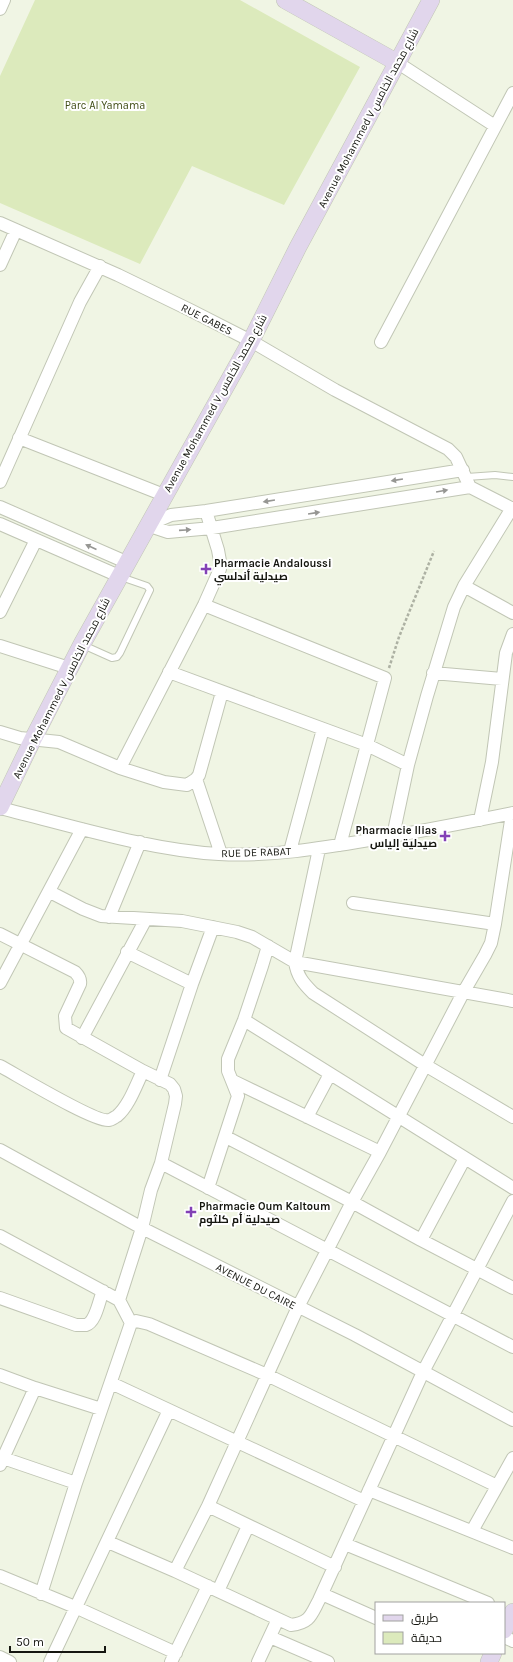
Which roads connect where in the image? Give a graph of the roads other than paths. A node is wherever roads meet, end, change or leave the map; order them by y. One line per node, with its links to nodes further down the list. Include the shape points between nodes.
1 (4, 0): 4 (street)
2 (286, 0): 5 (main road)
3 (431, 0): 5 (main road, Avenue Mohammed V شارع محمد الخامس)
4 (0, 9)
5 (398, 63): 8 (street); 13 (main road, Avenue Mohammed V شارع محمد الخامس, via 298,247)
6 (513, 93): 7 (street)
7 (508, 113): 8 (street)
8 (494, 126): 14 (street)
9 (0, 223): 10 (street, RUE GABES)
10 (16, 230): 11 (street); 12 (street, RUE GABES)
11 (0, 264)
12 (100, 266): 13 (street, RUE GABES); 15 (street, via 80,302)
13 (251, 341): 17 (street, RUE GABES, via 335,390 448,449 453,453); 19 (main road, Avenue Mohammed V شارع محمد الخامس)
14 (381, 342)
15 (19, 438): 18 (street); 19 (street)
16 (513, 477): 17 (lane, via 495,475)
17 (466, 478): 21 (street); 22 (street, one-way to 22); 25 (street, one-way to 17, via 356,506)
18 (0, 482)
19 (164, 495): 24 (main road, Avenue Mohammed V شارع محمد الخامس)
20 (0, 507): 27 (street, one-way to 20)
21 (512, 509): 28 (street)
22 (206, 511): 24 (street, via 171,515); 25 (street)
23 (0, 524): 26 (street)
24 (147, 525): 25 (street, one-way to 25, via 168,532); 27 (main road, Avenue Mohammed V شارع محمد الخامس)
25 (212, 528): 29 (street, via 220,569)
26 (36, 540): 27 (street); 30 (street)
27 (122, 569): 33 (main road, Avenue Mohammed V شارع محمد الخامس); 33 (lane, via 150,590 120,653 112,658)
28 (464, 586): 31 (street); 37 (street, via 454,607)
29 (204, 604): 36 (street); 43 (street, via 385,678)
30 (0, 612)
31 (513, 613)
32 (513, 634): 38 (street, via 506,653)
33 (82, 644): 35 (main road, Avenue Mohammed V شارع محمد الخامس)
34 (0, 646): 35 (street)
35 (69, 668): 42 (main road, Avenue Mohammed V شارع محمد الخامس)
36 (169, 672): 39 (street); 45 (street)
37 (433, 673): 38 (street); 44 (street)
38 (502, 679): 49 (street, via 492,762)
39 (222, 692): 40 (street); 46 (street)
40 (323, 729): 43 (street); 55 (street)
41 (0, 732): 42 (street)
42 (33, 740): 45 (street, via 59,742); 47 (main road, Avenue Mohammed V شارع محمد الخامس)
43 (367, 745): 44 (street); 53 (street)
44 (408, 765): 51 (street)
45 (120, 768): 46 (street, via 141,776 178,784 187,785)
46 (196, 779): 56 (street)
47 (0, 808): 50 (street, RUE DE RABAT)
48 (512, 813): 49 (street, RUE DE RABAT); 61 (street)
49 (480, 820): 51 (street, RUE DE RABAT)
50 (82, 829): 52 (street, RUE DE RABAT); 57 (street)
51 (393, 836): 53 (street, RUE DE RABAT)
52 (140, 842): 56 (street, RUE DE RABAT); 59 (street)
53 (340, 845): 54 (street, RUE DE RABAT)
54 (319, 849): 55 (street, RUE DE RABAT); 67 (street)
55 (290, 851): 56 (street, RUE DE RABAT)
56 (221, 854)
57 (50, 892): 59 (street, via 93,913); 64 (street)
58 (352, 903): 61 (street)
59 (109, 917): 60 (street)
60 (146, 919): 62 (street, via 182,921); 66 (street)
61 (495, 924): 70 (street, via 485,955)
62 (214, 927): 65 (street, via 252,937); 69 (street)
63 (0, 934): 64 (street)
64 (20, 944): 68 (street); 73 (street, via 75,972 81,980 65,1016 65,1022 66,1028)
65 (268, 946): 67 (street); 72 (street)
66 (127, 952): 69 (street); 73 (street)
67 (294, 962): 70 (street); 74 (street, via 300,980 313,993)
68 (0, 983)
69 (192, 984): 78 (street)
70 (463, 993): 71 (street); 74 (street)
71 (513, 1001)
72 (244, 1020): 77 (street); 79 (street, via 228,1059 228,1070)
73 (82, 1038): 76 (street)
74 (425, 1065): 80 (street); 82 (street)
75 (0, 1066): 76 (street, via 83,1112 109,1120 117,1116 125,1106)
76 (143, 1071): 78 (street)
77 (330, 1074): 80 (street); 81 (street)
78 (160, 1080): 87 (street, via 170,1084 176,1096)
79 (234, 1081): 81 (street); 83 (street, via 238,1096)
80 (398, 1116): 85 (street); 86 (street)
81 (307, 1117): 85 (street)
82 (513, 1117)
83 (226, 1137): 88 (street); 91 (street)
84 (0, 1150): 92 (street, AVENUE DU CAIRE)
85 (380, 1152): 91 (street)
86 (465, 1158): 89 (street); 94 (street)
87 (161, 1163): 88 (street); 92 (street, via 151,1190)
88 (208, 1188): 95 (street)
89 (513, 1188)
90 (513, 1201): 96 (street)
91 (352, 1202): 94 (street); 95 (street)
92 (142, 1228): 100 (street); 101 (street, AVENUE DU CAIRE)
93 (0, 1236): 98 (street)
94 (421, 1240): 96 (street)
95 (328, 1249): 101 (street); 102 (street)
96 (478, 1268): 97 (street); 102 (street)
97 (513, 1288)
98 (102, 1291): 99 (street, via 95,1315 86,1325 76,1325); 100 (street)
99 (0, 1298)
100 (119, 1300): 103 (street)
101 (298, 1307): 105 (street, AVENUE DU CAIRE); 107 (street)
102 (453, 1315): 104 (street); 105 (street)
103 (131, 1322): 107 (street, via 149,1324); 108 (street)
104 (513, 1347)
105 (423, 1372): 112 (street, AVENUE DU CAIRE); 113 (street)
106 (0, 1374): 109 (street)
107 (267, 1375): 113 (street); 114 (street)
108 (111, 1383): 110 (street); 111 (street)
109 (34, 1388): 110 (street); 116 (street)
110 (101, 1409): 117 (street)
111 (169, 1410): 114 (street); 123 (street)
112 (513, 1420)
113 (394, 1436): 118 (street); 119 (street)
114 (236, 1442): 119 (street); 120 (street)
115 (513, 1458): 118 (street)
116 (2, 1462): 117 (street)
117 (76, 1483): 130 (street)
118 (497, 1486): 122 (street)
119 (367, 1495): 122 (street); 124 (street)
120 (208, 1506): 121 (street); 127 (street)
121 (248, 1526): 126 (street); 129 (street)
122 (472, 1531): 125 (street)
123 (108, 1542): 127 (street); 133 (street)
124 (345, 1544): 126 (street); 132 (street)
125 (513, 1548)
126 (335, 1567): 131 (street)
127 (175, 1571): 129 (street)
128 (0, 1576): 130 (street)
129 (213, 1588): 136 (street); 140 (street)
130 (41, 1594): 133 (street)
131 (322, 1594): 135 (street); 136 (street, via 309,1618 302,1624 291,1625)
132 (486, 1602)
133 (75, 1607): 140 (street); 142 (street)
134 (510, 1611): 137 (main road)
135 (375, 1618)
136 (278, 1619): 138 (street)
137 (505, 1627)
138 (270, 1637): 143 (street); 144 (street)
139 (0, 1658): 141 (street)
140 (173, 1658)
141 (10, 1662)
142 (50, 1662)
143 (258, 1662)
144 (328, 1662)

